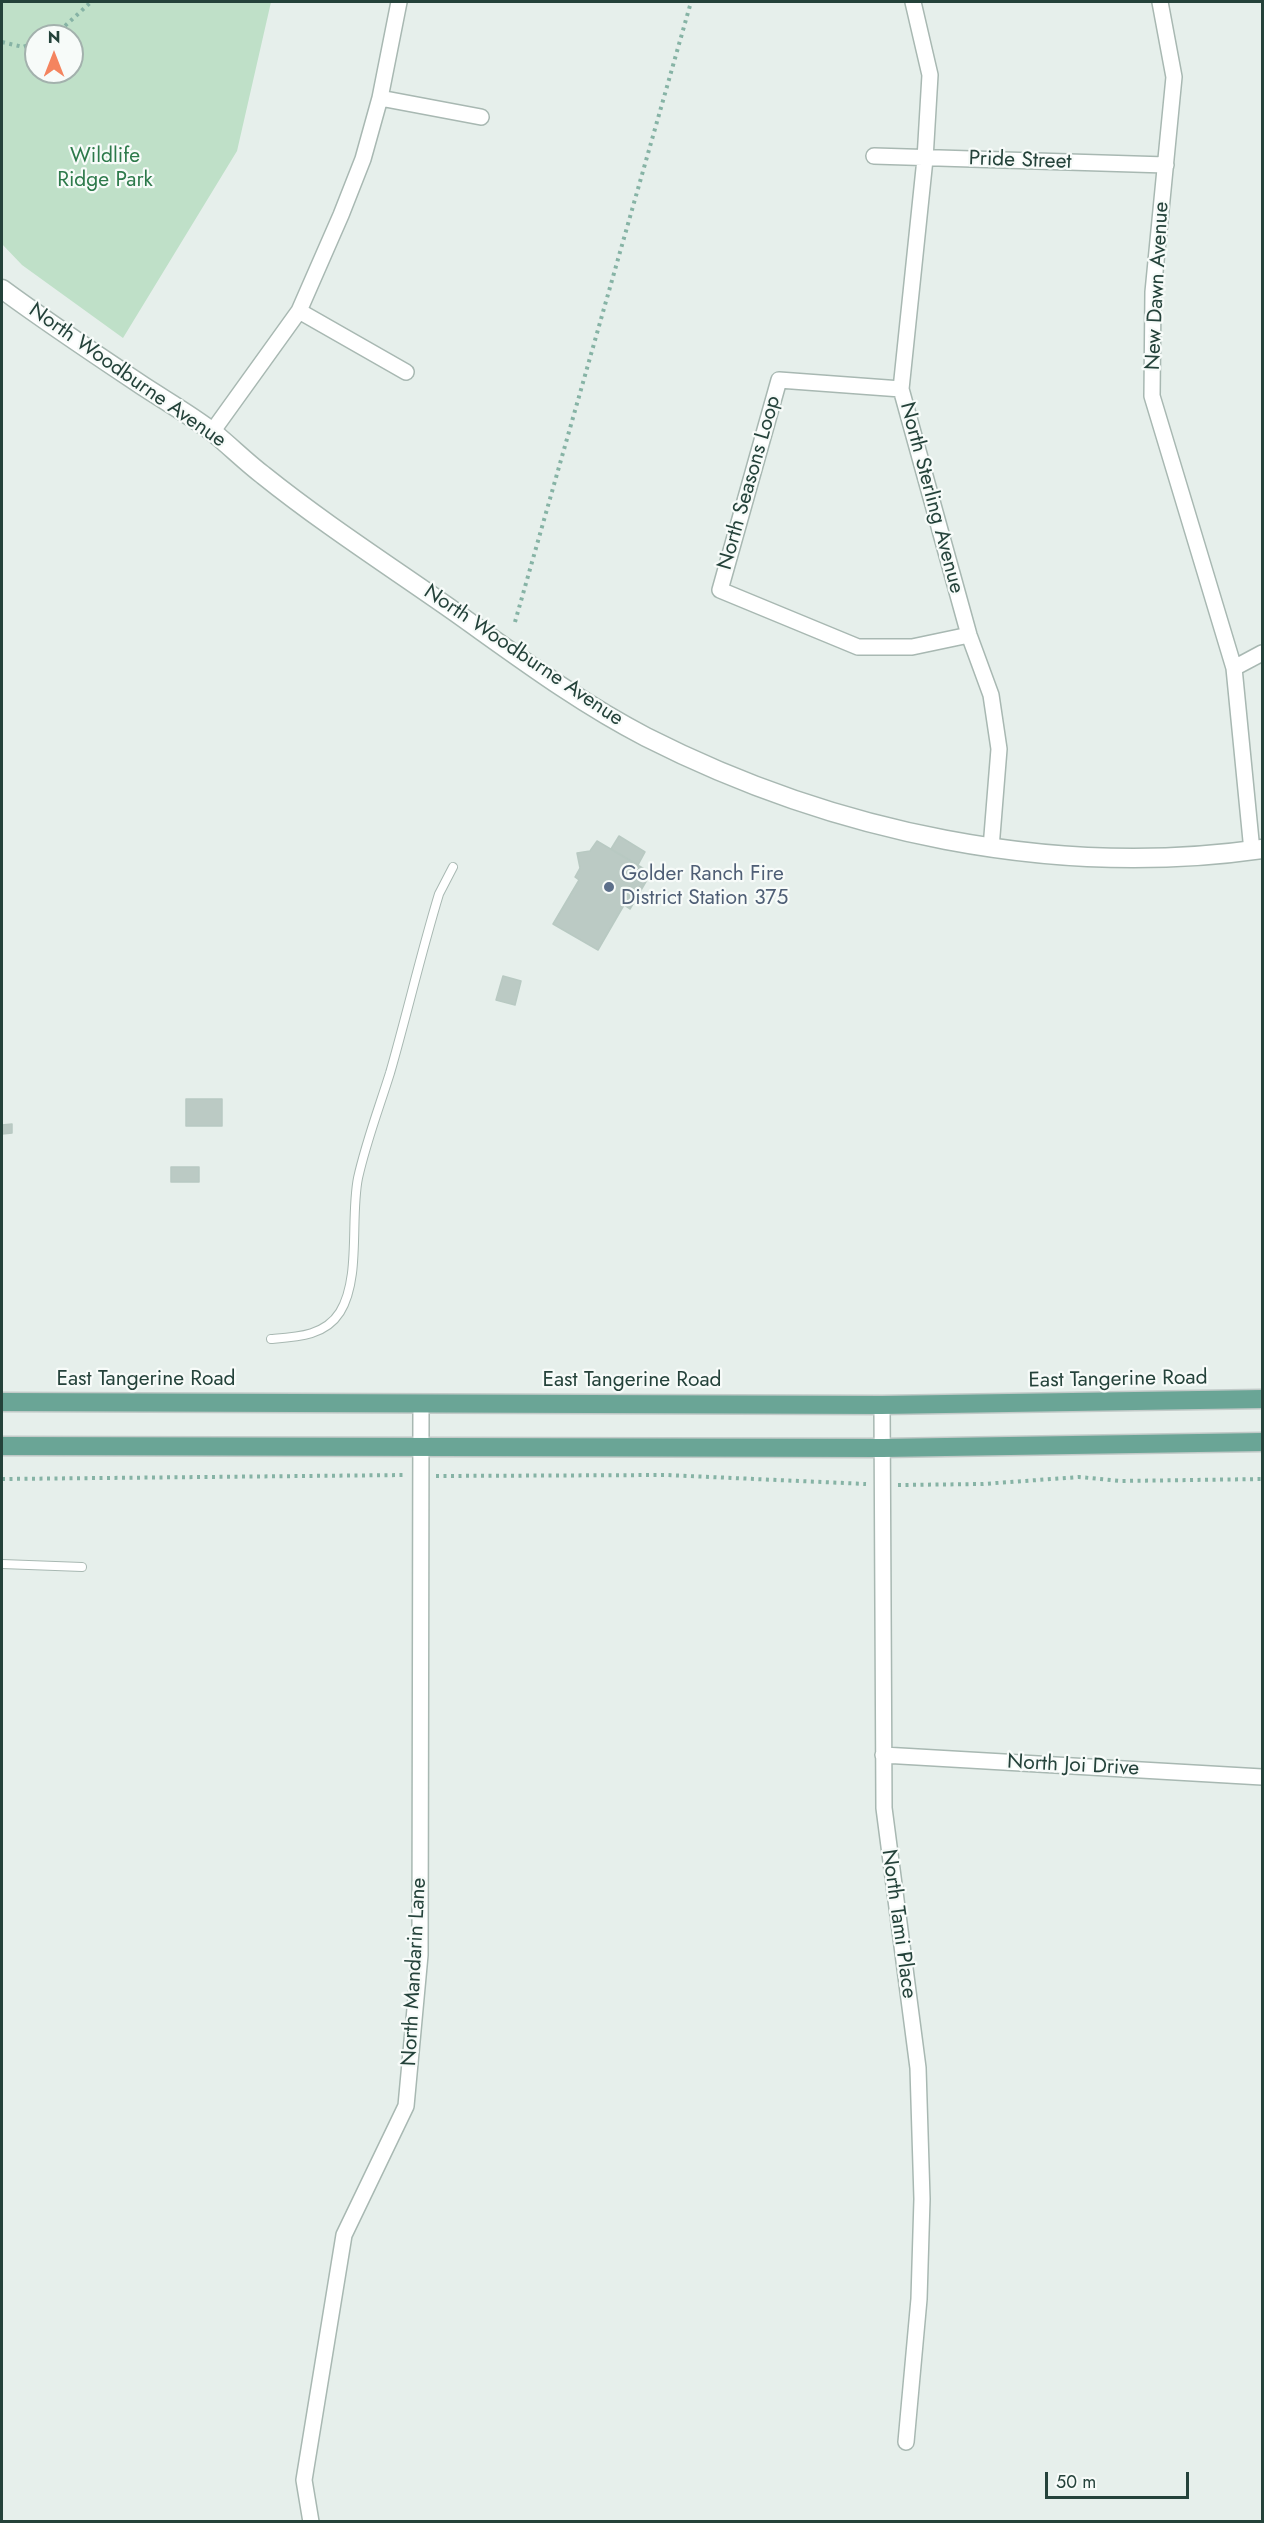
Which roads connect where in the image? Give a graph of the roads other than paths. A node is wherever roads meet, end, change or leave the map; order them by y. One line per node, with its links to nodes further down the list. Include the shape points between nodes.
1 (399, 2): 4 (street)
2 (913, 2): 7 (street, North Sterling Avenue, via 930,75)
3 (1160, 2): 8 (street, New Dawn Avenue, via 1174,77)
4 (380, 98): 5 (street); 10 (street, via 363,159)
5 (481, 117)
6 (874, 156): 7 (street, Pride Street)
7 (925, 159): 8 (street, Pride Street); 12 (street, North Sterling Avenue)
8 (1166, 165): 16 (street, New Dawn Avenue, via 1153,292 1152,396)
9 (2, 289): 13 (street, North Woodburne Avenue)
10 (299, 312): 11 (street); 13 (street)
11 (406, 372)
12 (901, 389): 14 (street, North Sterling Avenue); 14 (street, North Seasons Loop, via 778,380 720,590 858,647 912,647)
13 (212, 432): 17 (street, North Woodburne Avenue, via 265,477 518,657 646,736 731,775 809,804 913,833)
14 (969, 635): 17 (street, North Sterling Avenue, via 991,695 999,749)
15 (1263, 653): 16 (street)
16 (1234, 669): 18 (street, New Dawn Avenue)
17 (991, 848): 18 (street, North Woodburne Avenue, via 1144,857)
18 (1258, 850)
19 (453, 867): 20 (lane, via 439,894 363,1159 354,1204 350,1278 344,1304 330,1324 314,1333)
20 (271, 1339)
21 (1263, 1399): 24 (main road, East Tangerine Road)
22 (2, 1402): 23 (main road, East Tangerine Road)
23 (421, 1403): 24 (main road, East Tangerine Road); 27 (street, North Mandarin Lane)
24 (882, 1404): 28 (street, North Tami Place)
25 (1263, 1442): 28 (main road)
26 (2, 1446): 27 (main road)
27 (421, 1447): 28 (main road); 34 (street, North Mandarin Lane, via 420,1955 416,2019 406,2106 344,2235 304,2480)
28 (882, 1448): 31 (street, North Tami Place)
29 (2, 1564): 30 (lane)
30 (82, 1567)
31 (882, 1755): 32 (street, North Joi Drive); 33 (street, North Tami Place, via 887,1846 920,2103 920,2288)
32 (1263, 1777)
33 (906, 2442)
34 (311, 2522)

